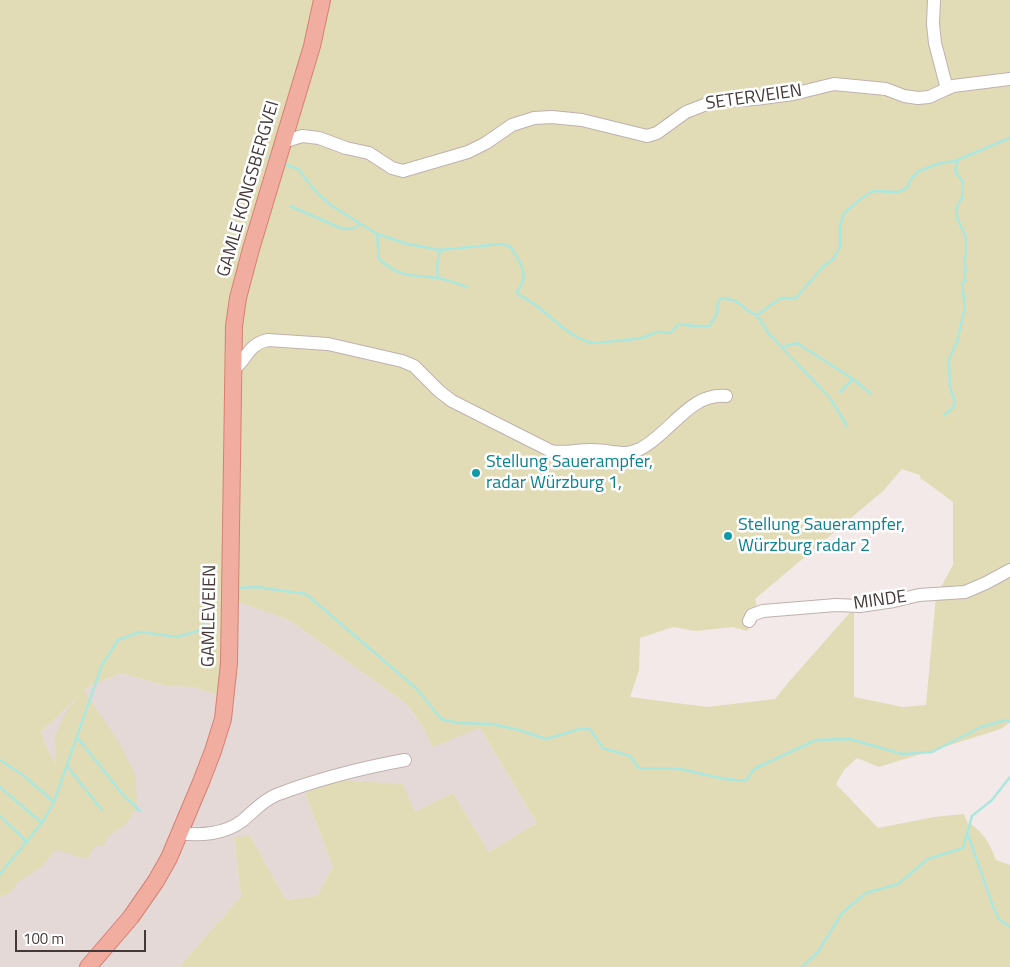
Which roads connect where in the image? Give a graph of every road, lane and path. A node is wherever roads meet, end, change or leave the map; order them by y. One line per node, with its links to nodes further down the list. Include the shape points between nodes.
1 (322, 0): 5 (main road, GAMLE KONGSBERGVEI, via 312,46)
2 (934, 0): 4 (street, via 935,43)
3 (1010, 79): 4 (street, SETERVEIEN)
4 (947, 89): 5 (street, SETERVEIEN, via 918,98 886,89 834,84 793,94 712,102 686,112 657,133 647,136 582,120 534,118 512,125 468,152 403,171 369,153 315,137 302,136)
5 (283, 142): 6 (main road, GAMLE KONGSBERGVEI, via 238,298)
6 (234, 369): 7 (main road, GAMLE KONGSBERGVEI); 8 (street, via 251,348 268,340 328,344 382,356 414,366 457,404 551,451 559,452 635,451 700,401)
7 (234, 392): 12 (main road, GAMLEVEIEN, via 227,690 223,719 213,751)
8 (726, 396)
9 (1010, 570): 10 (street, MINDE, via 965,592 919,595 876,605 763,611 752,615)
10 (749, 621)
11 (405, 760): 12 (street, via 338,774 273,796 228,829 200,835)
12 (180, 833): 13 (main road, GAMLEVEIEN, via 147,897)
13 (88, 967)

